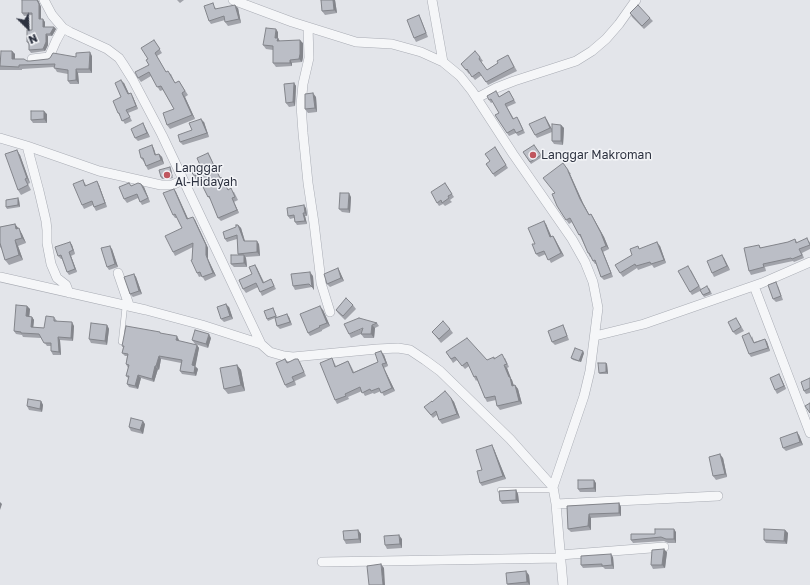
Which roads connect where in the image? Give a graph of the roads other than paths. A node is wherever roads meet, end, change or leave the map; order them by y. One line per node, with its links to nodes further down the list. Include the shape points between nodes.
1 (44, 0): 6 (street)
2 (233, 0): 5 (street)
3 (432, 0): 8 (street)
4 (636, 0): 9 (street, via 619,24 592,51 571,62 514,80)
5 (308, 27): 8 (street, via 356,42 392,44 421,52); 19 (street, via 309,58 301,105 303,133 321,283)
6 (63, 28): 7 (street, via 49,58); 12 (street, via 107,49 119,58 134,80)
7 (32, 59)
8 (443, 62): 9 (street, via 460,76)
9 (477, 98): 20 (street, via 585,262 593,282 598,308)
10 (0, 138): 11 (street)
11 (27, 146): 12 (street, via 99,171 161,185); 17 (street, via 46,222 51,264 54,274 66,285)
12 (183, 180): 22 (street)
13 (810, 262): 16 (street)
14 (118, 273): 18 (street)
15 (0, 277): 17 (street)
16 (754, 286): 20 (street, via 644,324); 23 (street)
17 (69, 293): 18 (street)
18 (127, 305): 21 (lane); 22 (street)
19 (330, 312)
20 (596, 336): 24 (street, via 584,396)
21 (121, 342)
22 (261, 344): 24 (street, via 277,355 293,357 377,348 410,350 453,384 510,439)
23 (810, 433)
24 (553, 488): 25 (lane); 27 (street)
25 (500, 490)
26 (718, 496): 27 (street)
27 (556, 504): 29 (street)
28 (664, 547): 29 (street)
29 (561, 556): 30 (street); 31 (street)
30 (322, 562)
31 (563, 585)

